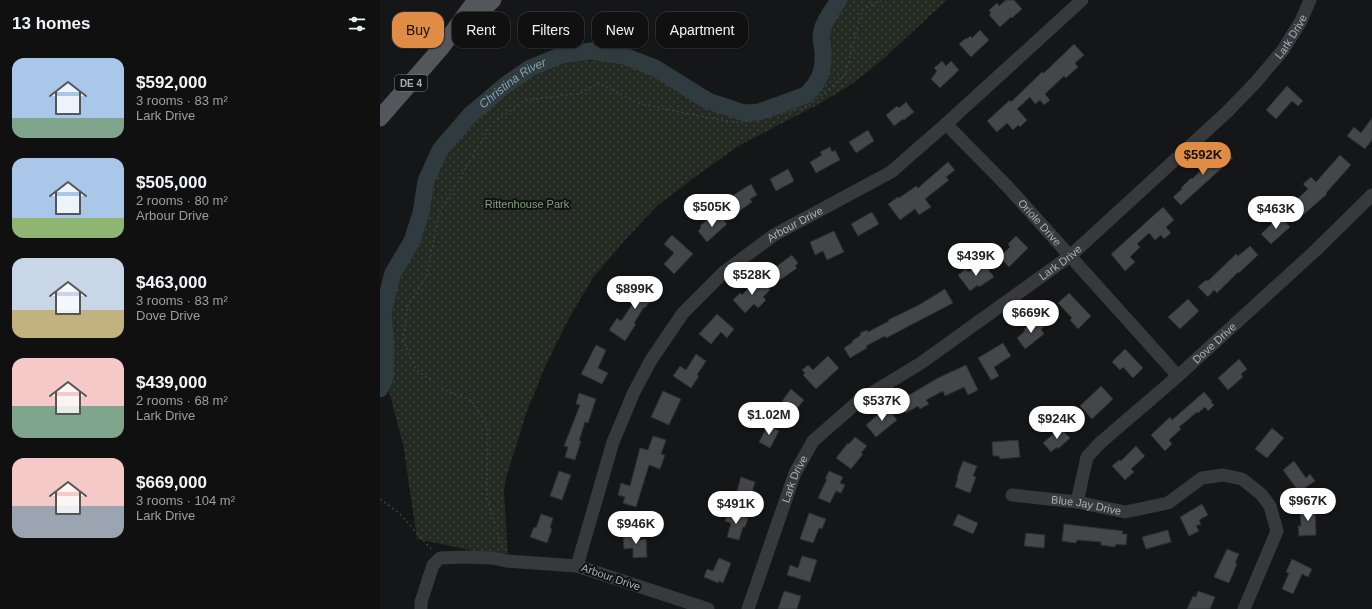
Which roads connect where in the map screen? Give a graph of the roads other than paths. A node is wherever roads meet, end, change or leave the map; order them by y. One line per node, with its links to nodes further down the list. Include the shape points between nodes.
1 (476, 0): 5 (main road, DE 4)
2 (493, 0): 6 (main road, DE 4)
3 (1082, 0): 9 (street, Arbour Drive)
4 (1310, 0): 11 (street, Lark Drive, via 1301,21 1283,50 1256,82 1227,112)
5 (444, 44)
6 (444, 45)
7 (441, 48): 8 (main road, DE 4)
8 (380, 118)
9 (946, 124): 11 (street, Oriole Drive, via 1007,186); 15 (street, Arbour Drive, via 891,172 774,235 724,272 682,313 651,360 612,442)
10 (1372, 195): 12 (street, Dove Drive, via 1316,250)
11 (1070, 256): 12 (street, Oriole Drive); 18 (street, Lark Drive, via 921,363 860,400 813,442 795,473)
12 (1178, 376): 14 (street, Dove Drive, via 1087,456)
13 (1012, 495): 14 (street, Blue Jay Drive)
14 (1077, 502): 19 (street, Blue Jay Drive, via 1125,512 1168,503 1202,478 1223,475 1242,479 1270,506 1277,531)
15 (577, 566): 16 (street, via 492,558 440,558 433,565); 17 (street, Arbour Drive)
16 (421, 609)
17 (708, 609)
18 (748, 609)
19 (1244, 609)

